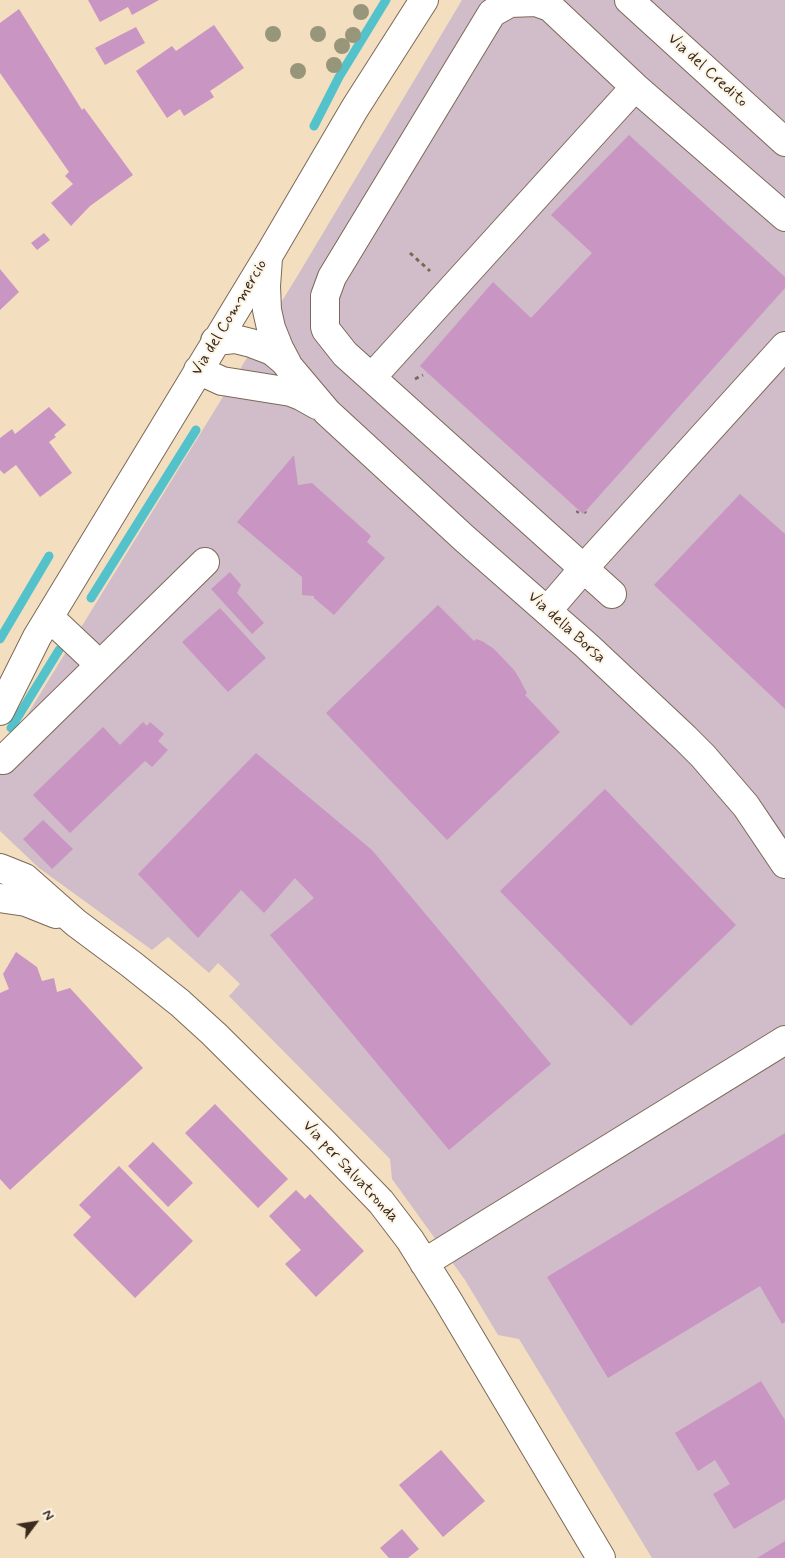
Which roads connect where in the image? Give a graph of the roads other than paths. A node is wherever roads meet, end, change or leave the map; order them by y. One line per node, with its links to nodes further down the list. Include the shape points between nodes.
1 (424, 0): 6 (street, Via del Commercio, via 355,108)
2 (629, 0): 4 (street, Via del Credito)
3 (635, 87): 5 (street); 11 (street); 11 (street, via 550,7 536,2 510,3 492,13 332,277 325,296 326,330 345,354)
4 (785, 142)
5 (785, 218)
6 (270, 253): 7 (street, Via del Commercio); 9 (street, Via della Borsa, via 266,286 268,310 278,348)
7 (215, 341): 9 (street, Via della Borsa, via 235,339 258,345); 10 (street, Via del Commercio)
8 (785, 346): 14 (street)
9 (288, 365): 12 (street, Via della Borsa)
10 (198, 370): 12 (street, Via della Borsa, via 222,381 301,396); 17 (street, Via del Commercio)
11 (372, 377): 14 (street)
12 (327, 412): 16 (street, Via della Borsa)
13 (204, 562): 18 (street)
14 (584, 568): 15 (street); 16 (street)
15 (612, 594)
16 (547, 610): 22 (street, Via della Borsa, via 662,714 703,756 746,806)
17 (43, 627): 18 (street); 19 (street, Via del Commercio); 20 (street, Via del Commercio)
18 (100, 665): 21 (street)
19 (0, 680)
20 (0, 711)
21 (3, 760)
22 (785, 864)
23 (0, 868): 25 (street, Via per Salvatronda, via 25,878)
24 (0, 898): 25 (street, Via per Salvatronda, via 33,904)
25 (76, 923): 27 (street, Via per Salvatronda, via 168,993 214,1034 370,1189)
26 (785, 1040): 27 (street)
27 (424, 1263): 28 (street, Via per Salvatronda)
28 (600, 1558)

